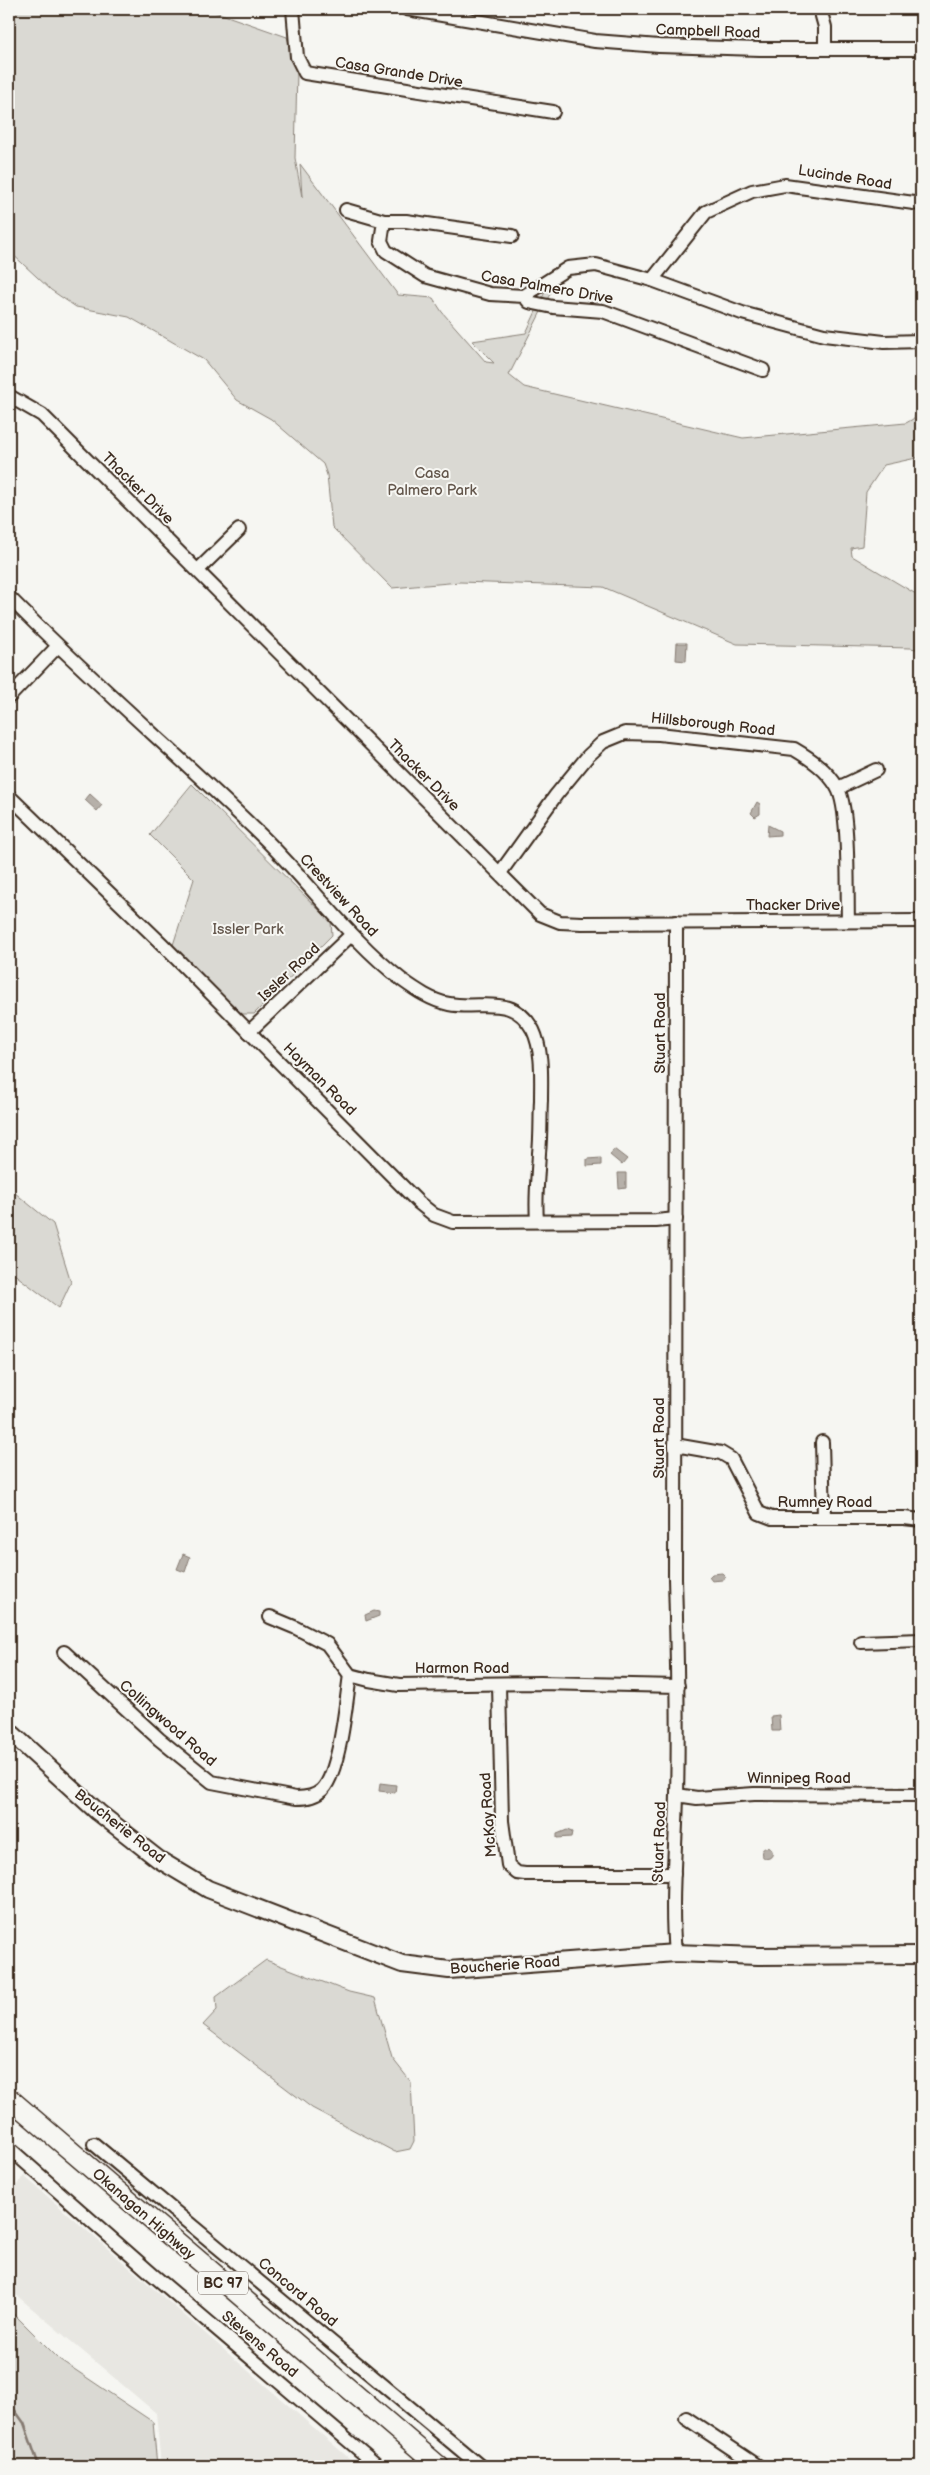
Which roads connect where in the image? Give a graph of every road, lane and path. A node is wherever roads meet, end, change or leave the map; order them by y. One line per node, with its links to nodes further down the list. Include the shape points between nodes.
1 (293, 9): 6 (street, Casa Grande Drive, via 297,57 305,73)
2 (407, 9): 4 (street, Campbell Road, via 595,40 659,46)
3 (820, 9): 4 (street, via 825,26)
4 (825, 49): 5 (street, Campbell Road)
5 (921, 49)
6 (553, 112)
7 (921, 204): 11 (street, Lucinde Road, via 785,185 752,191 706,212)
8 (346, 210): 9 (street)
9 (384, 221): 10 (street, via 406,221); 12 (street, Casa Palmero Drive, via 381,241 386,252 425,276 490,294)
10 (512, 236)
11 (652, 280): 12 (street, Casa Palmero Drive, via 596,265 568,268); 13 (street, Casa Palmero Drive, via 742,313 824,335 884,342)
12 (524, 296): 14 (street, Casa Palmero Drive, via 530,302 553,307 604,311)
13 (921, 341)
14 (763, 370)
15 (9, 396): 17 (street, Thacker Drive, via 42,414)
16 (239, 530): 17 (street)
17 (198, 570): 24 (street, Thacker Drive)
18 (9, 597): 19 (street, Crestview Road)
19 (57, 648): 20 (street); 28 (street, Crestview Road, via 264,838)
20 (9, 696)
21 (876, 770): 22 (street)
22 (838, 788): 24 (street, Hillsborough Road, via 812,760 794,749 625,733 603,742 588,756); 25 (street, Hillsborough Road, via 844,807)
23 (9, 796): 29 (street, Hayman Road)
24 (500, 873): 27 (street, Thacker Drive, via 540,914 555,920)
25 (848, 921): 26 (street, Thacker Drive); 27 (street, Thacker Drive)
26 (921, 921)
27 (676, 922): 30 (street, Stuart Road)
28 (351, 935): 29 (street, Issler Road); 31 (street, Crestview Road, via 403,980 430,998 453,1005 498,1004 524,1015 540,1049)
29 (249, 1032): 31 (street, Hayman Road, via 434,1215 453,1222)
30 (676, 1219): 31 (street, Hayman Road); 33 (street, Stuart Road)
31 (537, 1220)
32 (822, 1442): 34 (street)
33 (675, 1445): 34 (street, Rumney Road, via 721,1453 731,1459 759,1513 772,1518); 42 (street, Stuart Road)
34 (824, 1518): 35 (street, Rumney Road)
35 (921, 1520)
36 (270, 1617): 40 (street, via 327,1644)
37 (921, 1640): 38 (street)
38 (861, 1642)
39 (64, 1652): 40 (street, Collingwood Road, via 155,1736 212,1782 296,1798 308,1798 322,1790 335,1764)
40 (350, 1675): 41 (street, Harmon Road, via 399,1685)
41 (499, 1684): 42 (street, Harmon Road); 46 (street, McKay Road, via 502,1821 508,1865 517,1873 525,1874)
42 (678, 1686): 44 (street, Stuart Road)
43 (9, 1731): 47 (main road, Boucherie Road, via 98,1812 158,1859 200,1884 402,1964 449,1970)
44 (677, 1795): 45 (street, Winnipeg Road, via 698,1798 754,1794); 46 (street, Stuart Road)
45 (921, 1796)
46 (674, 1874): 47 (street, Stuart Road, via 672,1916)
47 (675, 1953): 48 (main road, Boucherie Road)
48 (921, 1955)
49 (9, 2098): 57 (highway, Okanagan Highway / BC 97)
50 (9, 2115): 56 (highway, Okanagan Highway / BC 97)
51 (94, 2144): 58 (street, Concord Road)
52 (9, 2148): 55 (street, Stevens Road)
53 (686, 2418): 54 (street)
54 (736, 2453): 59 (street); 60 (street)
55 (378, 2466)
56 (422, 2466)
57 (438, 2466)
58 (480, 2466)
59 (736, 2466)
60 (758, 2466)

